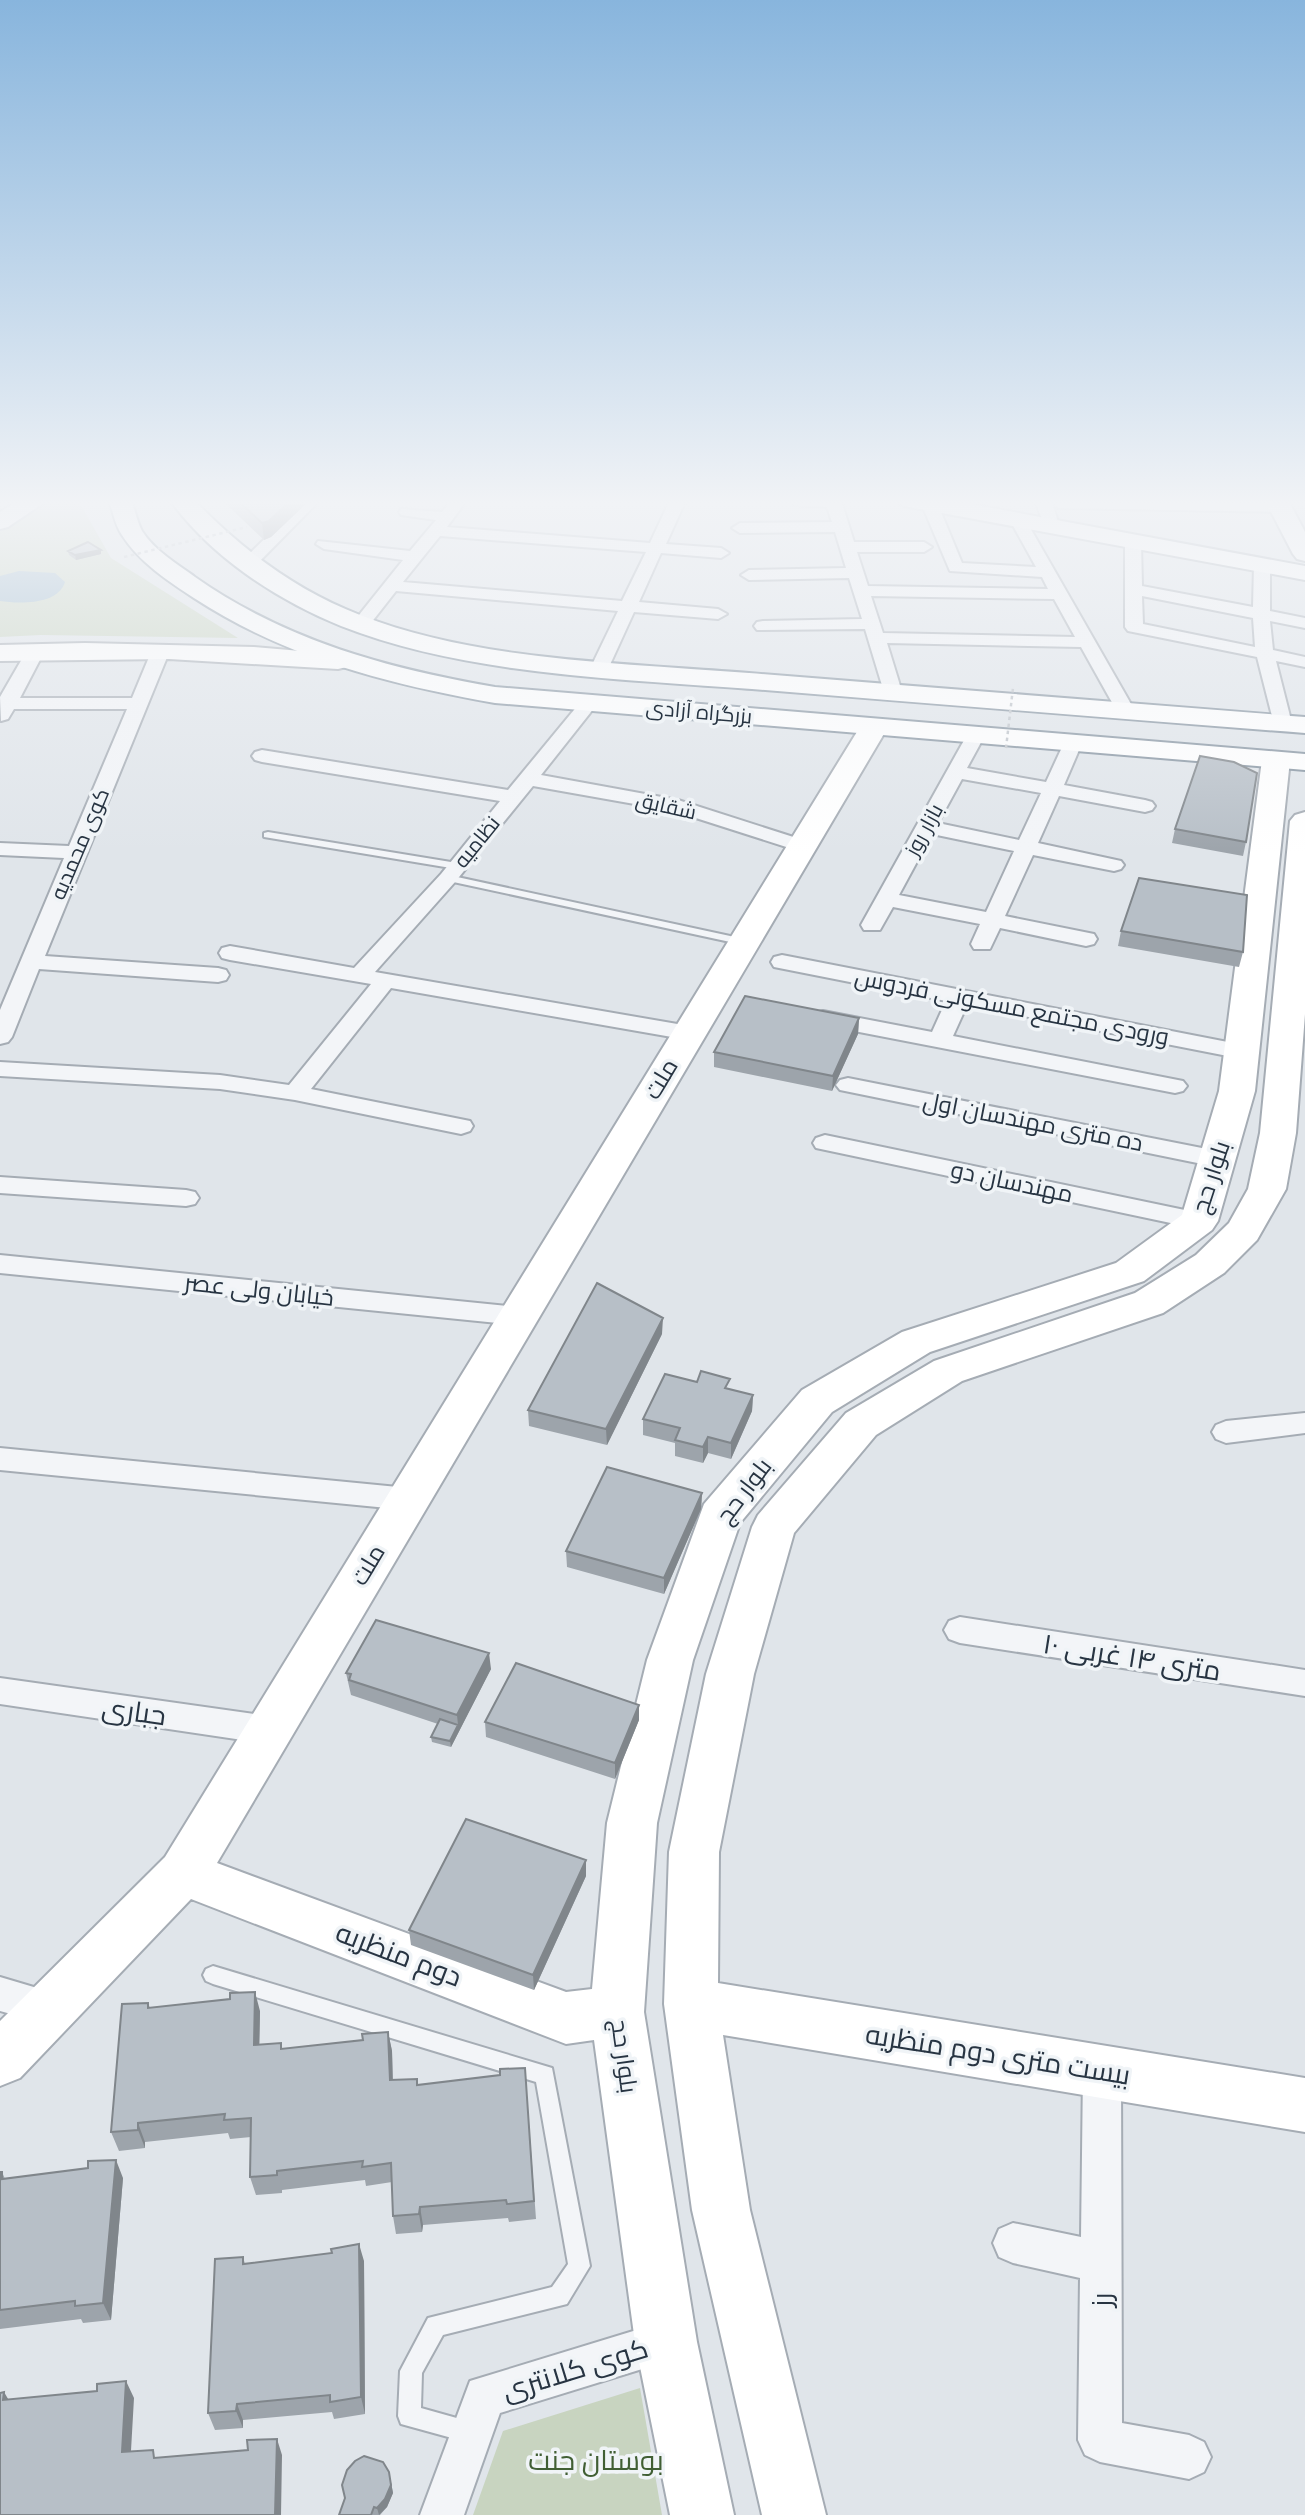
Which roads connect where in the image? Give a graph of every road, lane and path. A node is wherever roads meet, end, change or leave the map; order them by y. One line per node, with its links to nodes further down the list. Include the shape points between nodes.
1 (240, 617): 10 (main road, بزرگراه آزادی)
2 (343, 617): 12 (main road, بزرگراه آزادی)
3 (366, 617): 12 (street)
4 (623, 617): 23 (street)
5 (871, 617): 14 (street)
6 (1073, 617): 15 (street)
7 (1133, 617): 20 (street, via 1133,627)
8 (1261, 617): 20 (street)
9 (1274, 617): 11 (street)
10 (245, 621): 17 (main road, via 258,639); 21 (main road, بزرگراه آزادی)
11 (1305, 623)
12 (361, 624): 23 (main road, بزرگراه آزادی, via 394,636 494,657)
13 (763, 626): 14 (street)
14 (875, 631): 15 (street); 28 (street)
15 (1087, 642): 29 (street)
16 (0, 644): 17 (main road)
17 (162, 646): 18 (main road); 21 (main road); 26 (street, کوی محمدیه)
18 (35, 652): 19 (main road); 27 (street)
19 (0, 653)
20 (1265, 654): 22 (street); 34 (street)
21 (338, 661): 25 (main road, بزرگراه آزادی, via 423,683)
22 (1305, 662)
23 (598, 669): 28 (main road, بزرگراه آزادی)
24 (1013, 688): 32 (path, bridge)
25 (589, 703): 28 (main road, بزرگراه آزادی); 36 (street, نظامیه)
26 (138, 704): 27 (street); 46 (street, کوی محمدیه)
27 (3, 708)
28 (884, 709): 29 (main road, بزرگراه آزادی); 30 (main road, بزرگراه آزادی); 43 (main road, ملت)
29 (1126, 711): 34 (main road, بزرگراه آزادی)
30 (976, 735): 31 (main road, بزرگراه آزادی); 35 (street, بازار روز)
31 (1073, 743): 34 (main road, بزرگراه آزادی); 37 (street)
32 (1006, 748)
33 (262, 756): 38 (street)
34 (1291, 756): 67 (main road, بلوار حج)
35 (956, 772): 37 (street); 41 (street, بازار روز)
36 (528, 779): 38 (street, نظامیه); 43 (street, شقایق, via 678,806)
37 (1052, 789): 39 (street); 44 (street)
38 (513, 797): 48 (street, نظامیه)
39 (1145, 806)
40 (1305, 821): 67 (main road, بلوار حج)
41 (926, 827): 44 (street); 49 (street, بازار روز)
42 (268, 835): 48 (lane)
43 (802, 846): 53 (main road, ملت)
44 (1026, 847): 47 (street); 50 (street)
45 (0, 849): 46 (street)
46 (77, 853): 56 (street, کوی محمدیه)
47 (1114, 865)
48 (453, 872): 53 (lane); 59 (street, نظامیه)
49 (886, 898): 50 (street); 51 (street, بازار روز)
50 (993, 920): 52 (street); 54 (street)
51 (872, 925)
52 (1086, 939)
53 (744, 942): 64 (main road, ملت)
54 (982, 944)
55 (230, 953): 59 (street, ملت)
56 (31, 962): 58 (street); 62 (street, کوی محمدیه)
57 (782, 962): 61 (street, ورودی مجتمع مسکونی فردوس)
58 (218, 975)
59 (359, 976): 60 (street, ملت)
60 (385, 981): 64 (street, ملت); 71 (street)
61 (959, 997): 66 (street); 67 (street, ورودی مجتمع مسکونی فردوس)
62 (7, 1005): 65 (street, کوی محمدیه)
63 (806, 1015): 66 (street)
64 (689, 1033): 79 (main road, ملت)
65 (0, 1037)
66 (939, 1041): 70 (street)
67 (1278, 1058): 74 (main road, بلوار حج, via 1237,1091); 84 (main road, بلوار حج, via 1278,1133 1268,1189 1244,1231 1210,1264 1149,1303 948,1371 861,1424)
68 (0, 1069): 71 (street, via 220,1082)
69 (848, 1085): 74 (street, ده متری مهندسان اول)
70 (1175, 1086)
71 (295, 1093): 72 (street)
72 (461, 1126)
73 (825, 1143): 77 (street, مهندسان دو)
74 (1217, 1159): 77 (main road, بلوار حج)
75 (0, 1185): 76 (street)
76 (186, 1198)
77 (1199, 1221): 83 (main road, بلوار حج, via 1130,1272 916,1342 817,1401)
78 (0, 1264): 79 (street, خیابان ولی عصر)
79 (518, 1316): 85 (main road, ملت)
80 (1305, 1423): 81 (street)
81 (1226, 1432)
82 (0, 1459): 85 (street)
83 (757, 1472): 84 (main road); 95 (main road, بلوار حج, via 720,1516 670,1660 632,1823)
84 (802, 1494): 93 (main road, بلوار حج, via 774,1527 730,1674 694,1852)
85 (408, 1499): 89 (main road, ملت)
86 (960, 1630): 87 (street, ۱۰ متری ۱۴ غربی)
87 (1305, 1684)
88 (0, 1691): 89 (street, جباری)
89 (269, 1730): 90 (main road, ملت)
90 (183, 1872): 94 (main road, ملت); 95 (main road, دوم منظریه, via 566,2018)
91 (213, 1975): 102 (lane, via 545,2075 579,2266 559,2297 436,2326 411,2371 409,2416)
92 (0, 1994): 94 (street)
93 (691, 2004): 97 (main road, بیست متری دوم منظریه); 106 (main road, بلوار حج, via 720,2210)
94 (51, 2008): 96 (main road, ملت)
95 (617, 2012): 101 (main road, بلوار حج)
96 (0, 2059)
97 (1102, 2071): 98 (main road, بیست متری دوم منظریه); 100 (street, رز)
98 (1305, 2105)
99 (1013, 2244): 100 (street)
100 (1101, 2262): 103 (street, رز, via 1100,2440)
101 (666, 2342): 102 (street, کوی کلانتری, via 485,2396); 105 (main road, بلوار حج)
102 (472, 2433): 104 (street, کوی کلانتری)
103 (1189, 2457)
104 (442, 2515)
105 (702, 2515)
106 (794, 2515)

